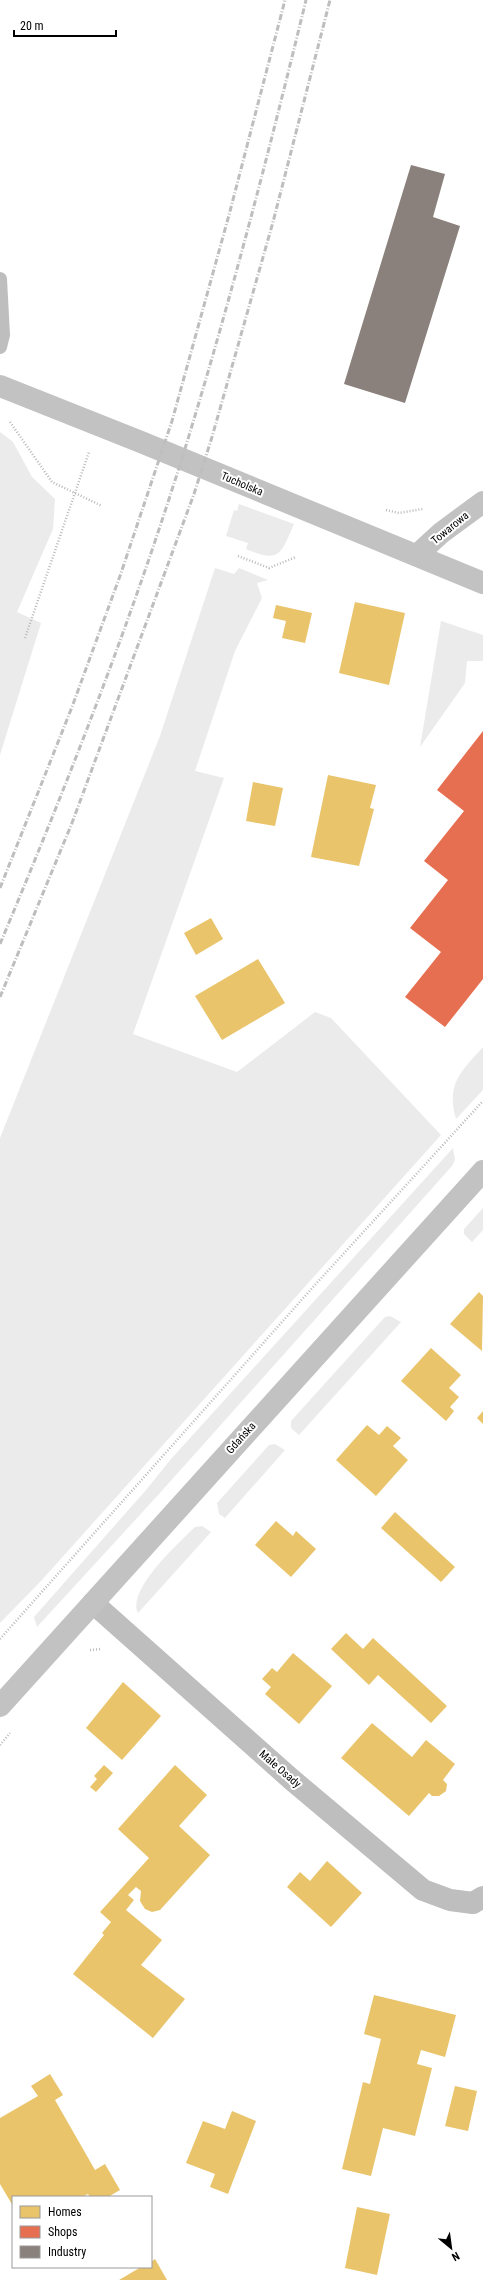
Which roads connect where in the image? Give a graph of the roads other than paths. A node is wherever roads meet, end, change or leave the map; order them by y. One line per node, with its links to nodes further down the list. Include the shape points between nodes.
1 (0, 279): 2 (lane, via 3,335)
2 (0, 347)
3 (0, 386): 5 (main road, Tucholska)
4 (483, 502): 5 (main road, Towarowa, via 441,533)
5 (417, 555): 6 (main road, Tucholska)
6 (483, 583)
7 (483, 1171): 8 (main road, Gdańska)
8 (93, 1603): 9 (main road, Gdańska); 10 (street, Małe Osady, via 291,1779 423,1890 450,1900 473,1903)
9 (0, 1706)
10 (483, 1897)

